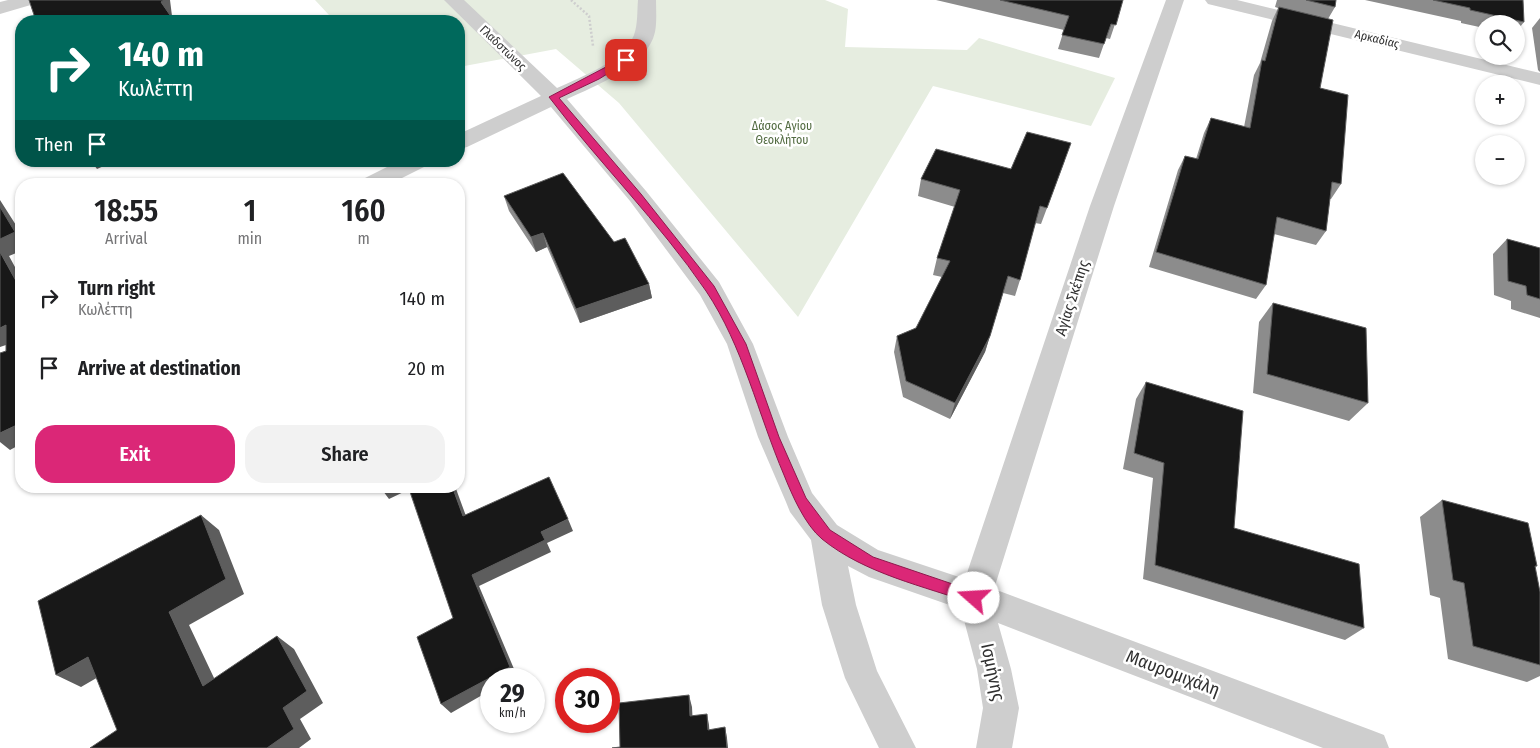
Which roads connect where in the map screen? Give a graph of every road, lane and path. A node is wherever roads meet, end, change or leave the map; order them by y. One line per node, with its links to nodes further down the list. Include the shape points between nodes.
1 (28, 0): 7 (street)
2 (453, 0): 10 (street, Γλαδστώνος)
3 (571, 0): 8 (path, via 589,16)
4 (647, 0): 8 (street, via 645,32 639,46 626,60)
5 (1175, 0): 15 (street, Αγίας Σκέπης, via 1102,206)
6 (1214, 0): 9 (street, Αρκαδίας)
7 (0, 8)
8 (596, 77): 10 (street)
9 (1540, 79)
10 (554, 97): 11 (street); 14 (street, Γλαδστώνος, via 638,196 710,289 740,344 773,437 801,502)
11 (465, 139)
12 (406, 167): 13 (street)
13 (383, 178)
14 (826, 534): 15 (street, Μαυρομιχάλη, via 869,562); 16 (street, via 840,605 862,678)
15 (974, 598): 17 (street, Ισμήνης, via 1001,708); 18 (street, Μαυρομιχάλη)
16 (898, 748)
17 (994, 748)
18 (1371, 748)

